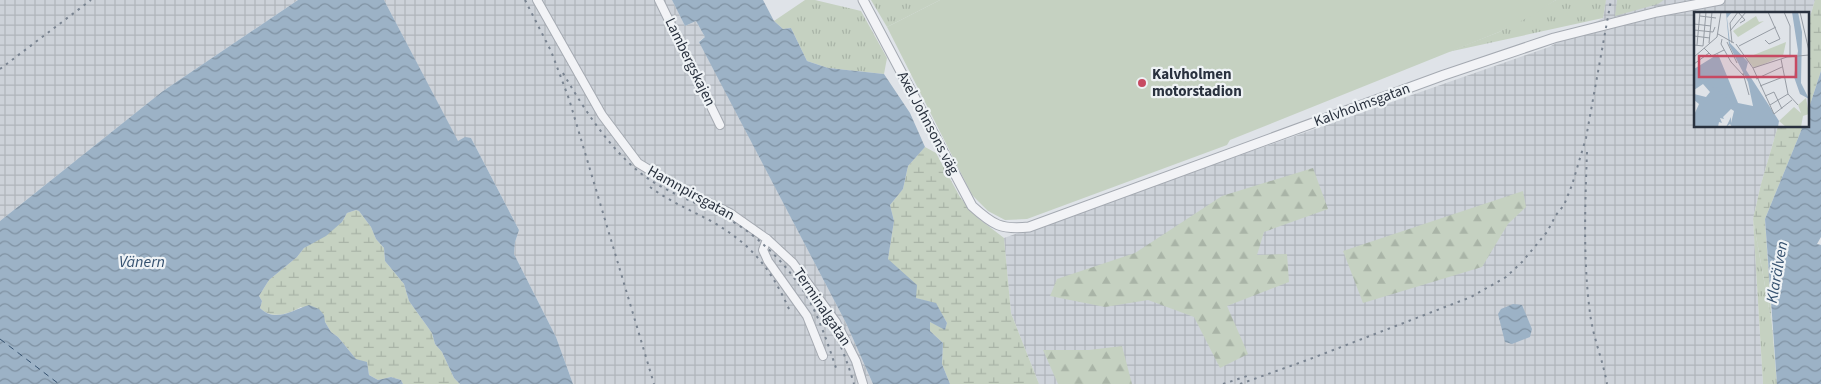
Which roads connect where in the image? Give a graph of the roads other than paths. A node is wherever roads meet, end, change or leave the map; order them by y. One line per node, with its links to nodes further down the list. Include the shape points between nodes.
1 (538, 0): 8 (street, Hamnpirsgatan, via 602,115 638,163 681,189 730,212)
2 (660, 0): 6 (street, Lambergskajen)
3 (863, 0): 7 (street, Axel Johnsons väg, via 972,206 990,222)
4 (1711, 0): 5 (street, Kalvholmsgatan); 7 (street, Kalvholmsgatan, via 1554,38 1029,226)
5 (1720, 0)
6 (720, 125)
7 (1011, 229)
8 (767, 239): 9 (street, via 763,250 768,261 808,316); 10 (street, Terminalgatan, via 793,263 836,322 856,361)
9 (823, 356)
10 (863, 384)

